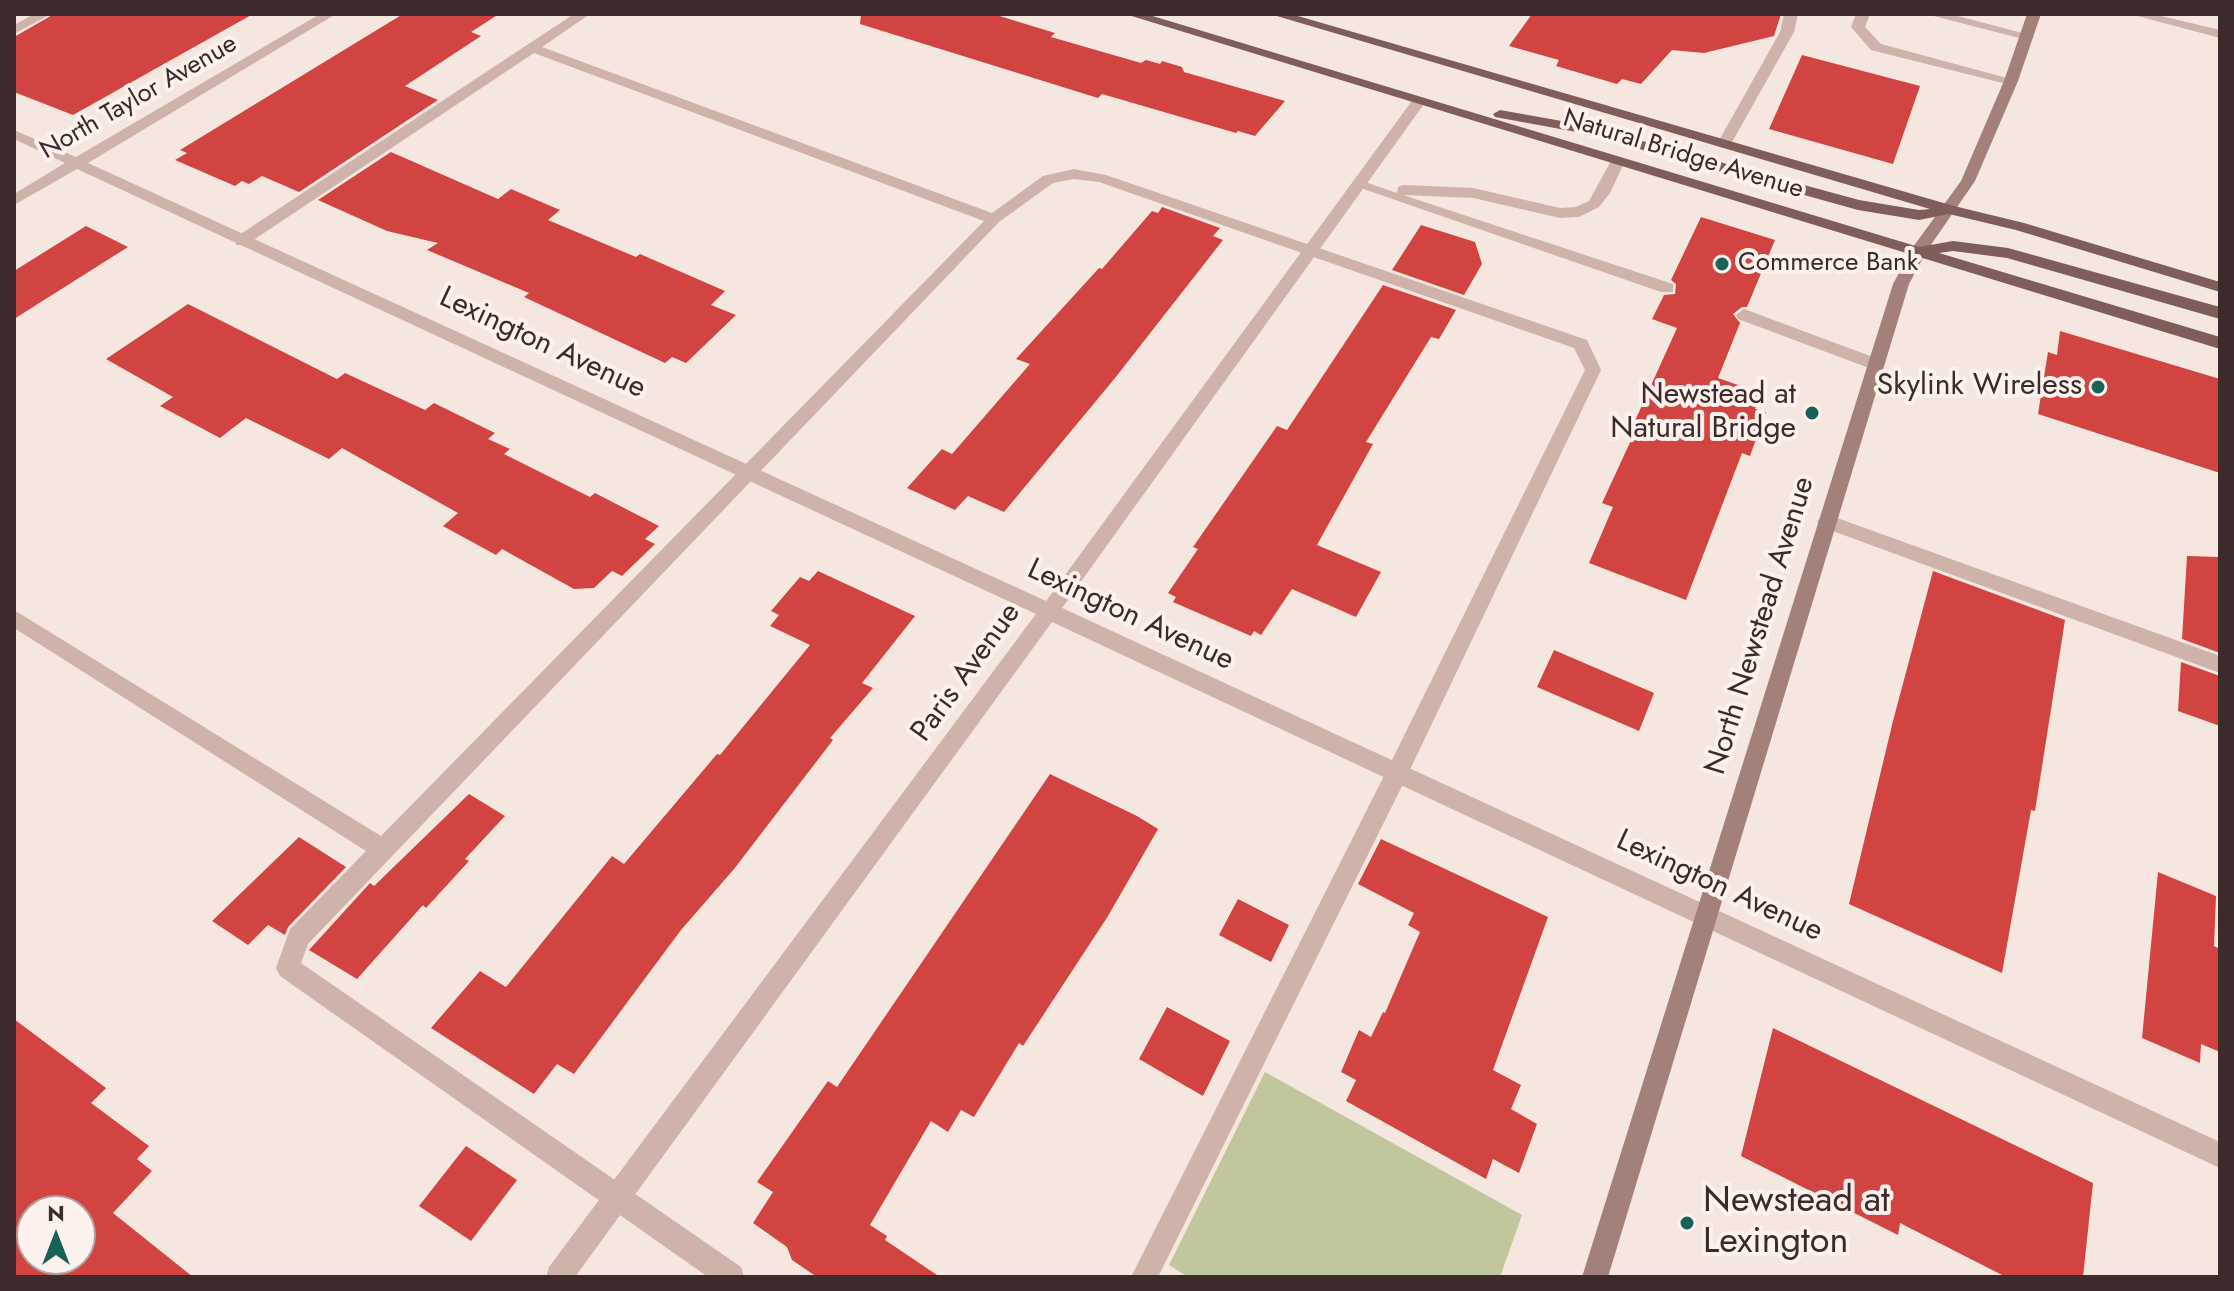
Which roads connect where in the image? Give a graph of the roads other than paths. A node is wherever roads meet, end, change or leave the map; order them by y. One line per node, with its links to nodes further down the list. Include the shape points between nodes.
1 (44, 14): 11 (street)
2 (329, 14): 20 (street, North Taylor Avenue)
3 (583, 14): 14 (street)
4 (1132, 14): 16 (main road, Natural Bridge Avenue)
5 (1277, 14): 18 (main road, Natural Bridge Avenue)
6 (1791, 14): 18 (street, via 1787,32)
7 (1863, 14): 15 (street, via 1858,27 1876,47)
8 (1933, 14): 13 (street)
9 (2034, 14): 13 (street, North Newstead Avenue)
10 (2137, 14): 12 (street)
11 (14, 30)
12 (2220, 34)
13 (2027, 36): 15 (street, North Newstead Avenue)
14 (533, 48): 24 (street); 25 (street)
15 (2011, 81): 23 (street, North Newstead Avenue)
16 (1419, 101): 19 (main road, Natural Bridge Avenue); 21 (street, Paris Avenue); 23 (main road, via 1584,129 1893,212)
17 (14, 134): 20 (street, Lexington Avenue)
18 (1724, 144): 23 (main road, Natural Bridge Avenue)
19 (1618, 161): 21 (street, via 1594,204 1579,212 1560,213 1473,193); 27 (main road, Natural Bridge Avenue)
20 (75, 164): 22 (street, North Taylor Avenue); 25 (street, Lexington Avenue)
21 (1359, 185): 26 (street, Paris Avenue); 29 (street)
22 (14, 200)
23 (1951, 210): 27 (street, North Newstead Avenue); 28 (main road, Natural Bridge Avenue)
24 (994, 219): 26 (street, via 1048,179 1074,174 1101,178); 34 (street)
25 (241, 241): 34 (street, Lexington Avenue)
26 (1311, 251): 36 (street, Paris Avenue); 39 (street, via 1581,344 1593,370)
27 (1919, 251): 30 (main road, via 1953,246 2008,253); 32 (main road, Natural Bridge Avenue); 33 (street, North Newstead Avenue, via 1901,284)
28 (2220, 287)
29 (1667, 288)
30 (2220, 313)
31 (1744, 315): 33 (street)
32 (2220, 343)
33 (1875, 364): 35 (street, North Newstead Avenue)
34 (748, 474): 36 (street, Lexington Avenue); 40 (street)
35 (1826, 521): 38 (street); 41 (street, North Newstead Avenue)
36 (1048, 613): 39 (street, Lexington Avenue); 43 (street, Paris Avenue)
37 (14, 618): 40 (street)
38 (2220, 665)
39 (1397, 773): 41 (street, Lexington Avenue); 46 (street)
40 (383, 849): 43 (street, via 298,937 288,968)
41 (1706, 916): 42 (street, Lexington Avenue); 47 (street, North Newstead Avenue)
42 (2220, 1155)
43 (617, 1198): 44 (street, Paris Avenue); 45 (street)
44 (559, 1277)
45 (731, 1277)
46 (1144, 1277)
47 (1595, 1277)

